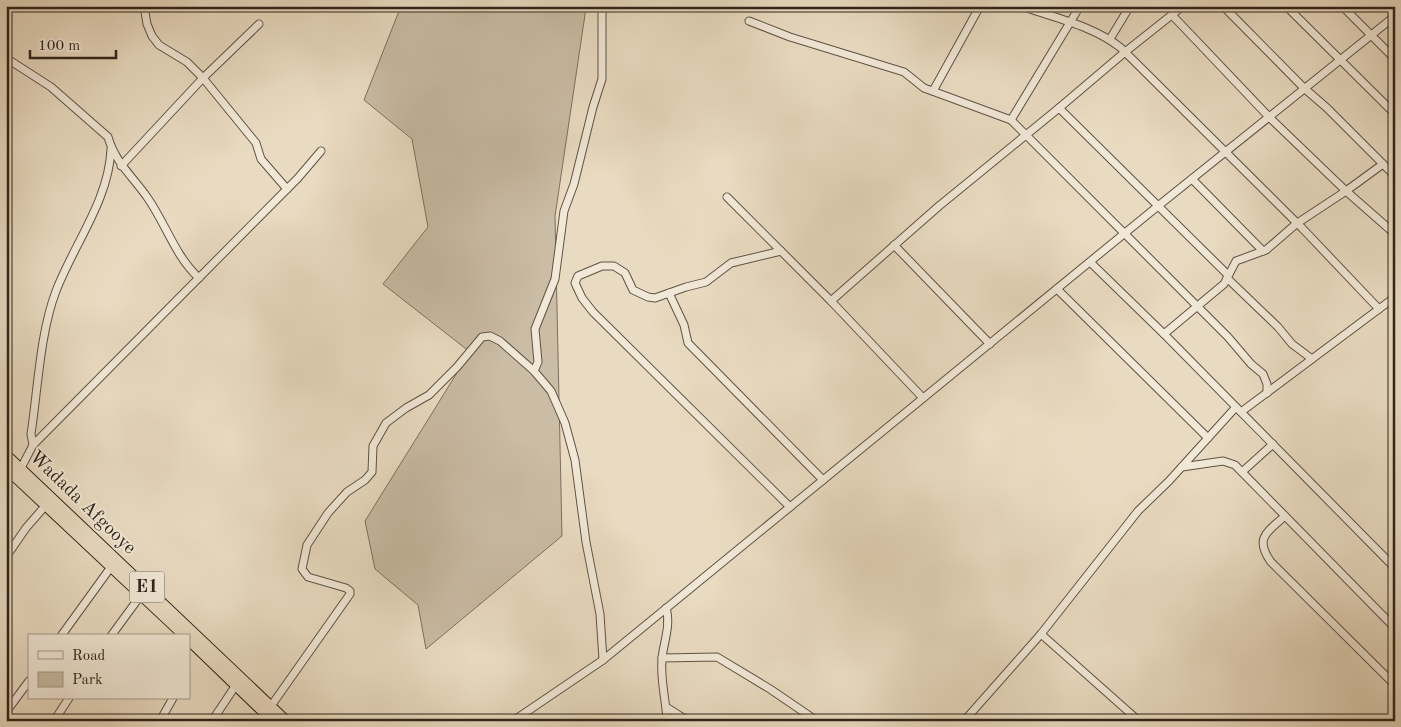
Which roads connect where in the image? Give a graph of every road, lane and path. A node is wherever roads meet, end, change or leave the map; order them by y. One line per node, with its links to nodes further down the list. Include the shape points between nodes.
1 (144, 6): 22 (street, via 147,24 159,46 187,62)
2 (602, 6): 59 (street, via 602,79 564,211 555,279 534,329 538,362)
3 (980, 6): 24 (street)
4 (1021, 6): 14 (street)
5 (1080, 6): 14 (street)
6 (1130, 6): 17 (street)
7 (1183, 6): 11 (street)
8 (1223, 6): 23 (street)
9 (1286, 6): 21 (street)
10 (1342, 6): 16 (street)
11 (1172, 15): 18 (street); 27 (street)
12 (1395, 16): 16 (street)
13 (749, 21): 24 (street, via 790,38 904,72)
14 (1070, 23): 17 (street); 28 (street)
15 (259, 24): 22 (street)
16 (1371, 35): 20 (street); 21 (street)
17 (1110, 39): 18 (street)
18 (1125, 52): 25 (street); 32 (street)
19 (6, 58): 30 (street, via 51,87 85,116 108,137)
20 (1395, 59)
21 (1340, 60): 23 (street); 26 (street)
22 (203, 78): 34 (street); 37 (street, via 256,143 261,159)
23 (1304, 88): 27 (street); 33 (street)
24 (933, 92): 28 (street)
25 (1059, 108): 29 (street); 40 (street)
26 (1395, 114)
27 (1269, 117): 32 (street); 38 (street)
28 (1011, 120): 29 (street)
29 (1026, 136): 42 (street); 44 (street)
30 (111, 149): 34 (street); 65 (street, via 107,178 56,291 46,328 31,434)
31 (321, 151): 37 (street)
32 (1225, 152): 36 (street); 41 (street)
33 (1383, 164): 35 (street); 38 (street)
34 (121, 166): 49 (street, via 148,198 188,268)
35 (1395, 176)
36 (1192, 179): 40 (street); 46 (street)
37 (287, 189): 49 (street)
38 (1346, 191): 41 (street); 43 (street)
39 (726, 197): 45 (street)
40 (1158, 206): 42 (street); 48 (street)
41 (1296, 224): 46 (street); 55 (street)
42 (1125, 233): 47 (street); 54 (street)
43 (1395, 234)
44 (894, 245): 53 (street); 57 (street)
45 (781, 251): 51 (street, via 731,263 706,282); 53 (street)
46 (1263, 251): 48 (street, via 1236,261)
47 (1090, 262): 50 (street); 56 (street)
48 (1228, 276): 54 (street, via 1224,284); 58 (street, via 1292,344)
49 (199, 278): 65 (street)
50 (1057, 288): 57 (street); 63 (street)
51 (669, 293): 71 (street, via 684,325 688,343); 73 (street, via 655,298 636,292 625,273 607,265 578,276 575,283 594,312)
52 (1395, 297): 55 (street)
53 (831, 300): 61 (street)
54 (1197, 306): 56 (street); 60 (street, via 1263,374)
55 (1379, 309): 58 (street)
56 (1164, 334): 62 (street)
57 (990, 344): 61 (street)
58 (1312, 360): 60 (street)
59 (534, 371): 89 (street, via 551,391 565,423 574,460 600,614); 98 (street, via 500,341 490,336 482,337 429,395 386,424 373,446 372,472 328,513 307,544 302,563 308,577 346,588 350,594)
60 (1267, 393): 62 (street)
61 (923, 398): 71 (street)
62 (1239, 410): 63 (street); 64 (street)
63 (1208, 438): 67 (street)
64 (1272, 444): 70 (street); 77 (street)
65 (33, 445): 69 (street)
66 (6, 455): 69 (highway, Wadada Afgooye / E1)
67 (1182, 467): 70 (street, via 1223,461 1233,463); 85 (street, via 1138,511)
68 (6, 468): 72 (highway, Wadada Afgooye / E1)
69 (21, 468): 84 (highway, Wadada Afgooye / E1)
70 (1242, 472): 74 (street)
71 (823, 480): 73 (street)
72 (46, 505): 75 (street); 76 (highway, Wadada Afgooye / E1)
73 (790, 507): 79 (street)
74 (1285, 516): 80 (street); 92 (street, via 1262,540 1262,547 1271,562)
75 (6, 557)
76 (111, 567): 78 (highway, Wadada Afgooye / E1); 81 (street)
77 (1395, 568)
78 (141, 595): 82 (street); 83 (highway, Wadada Afgooye / E1)
79 (666, 608): 88 (street, via 669,618); 89 (street)
80 (1395, 628)
81 (62, 634)
82 (112, 634)
83 (183, 634)
84 (187, 634)
85 (1041, 634): 108 (street); 109 (street)
86 (190, 637): 98 (highway, Wadada Afgooye / E1)
87 (190, 641): 91 (highway, Wadada Afgooye / E1)
88 (662, 658): 96 (street, via 662,689); 107 (street, via 717,658)
89 (603, 660): 104 (street)
90 (28, 682): 97 (street)
91 (236, 685): 98 (highway, Wadada Afgooye / E1); 102 (street)
92 (1395, 685)
93 (68, 700): 100 (street)
94 (173, 700): 101 (street)
95 (1395, 700): 99 (street)
96 (666, 707): 105 (street); 106 (street)
97 (6, 712)
98 (268, 715): 103 (highway, Wadada Afgooye / E1)
99 (1395, 716)
100 (54, 721)
101 (160, 721)
102 (212, 721)
103 (286, 721)
104 (513, 721)
105 (667, 721)
106 (688, 721)
107 (817, 721)
108 (964, 721)
109 (1139, 721)

